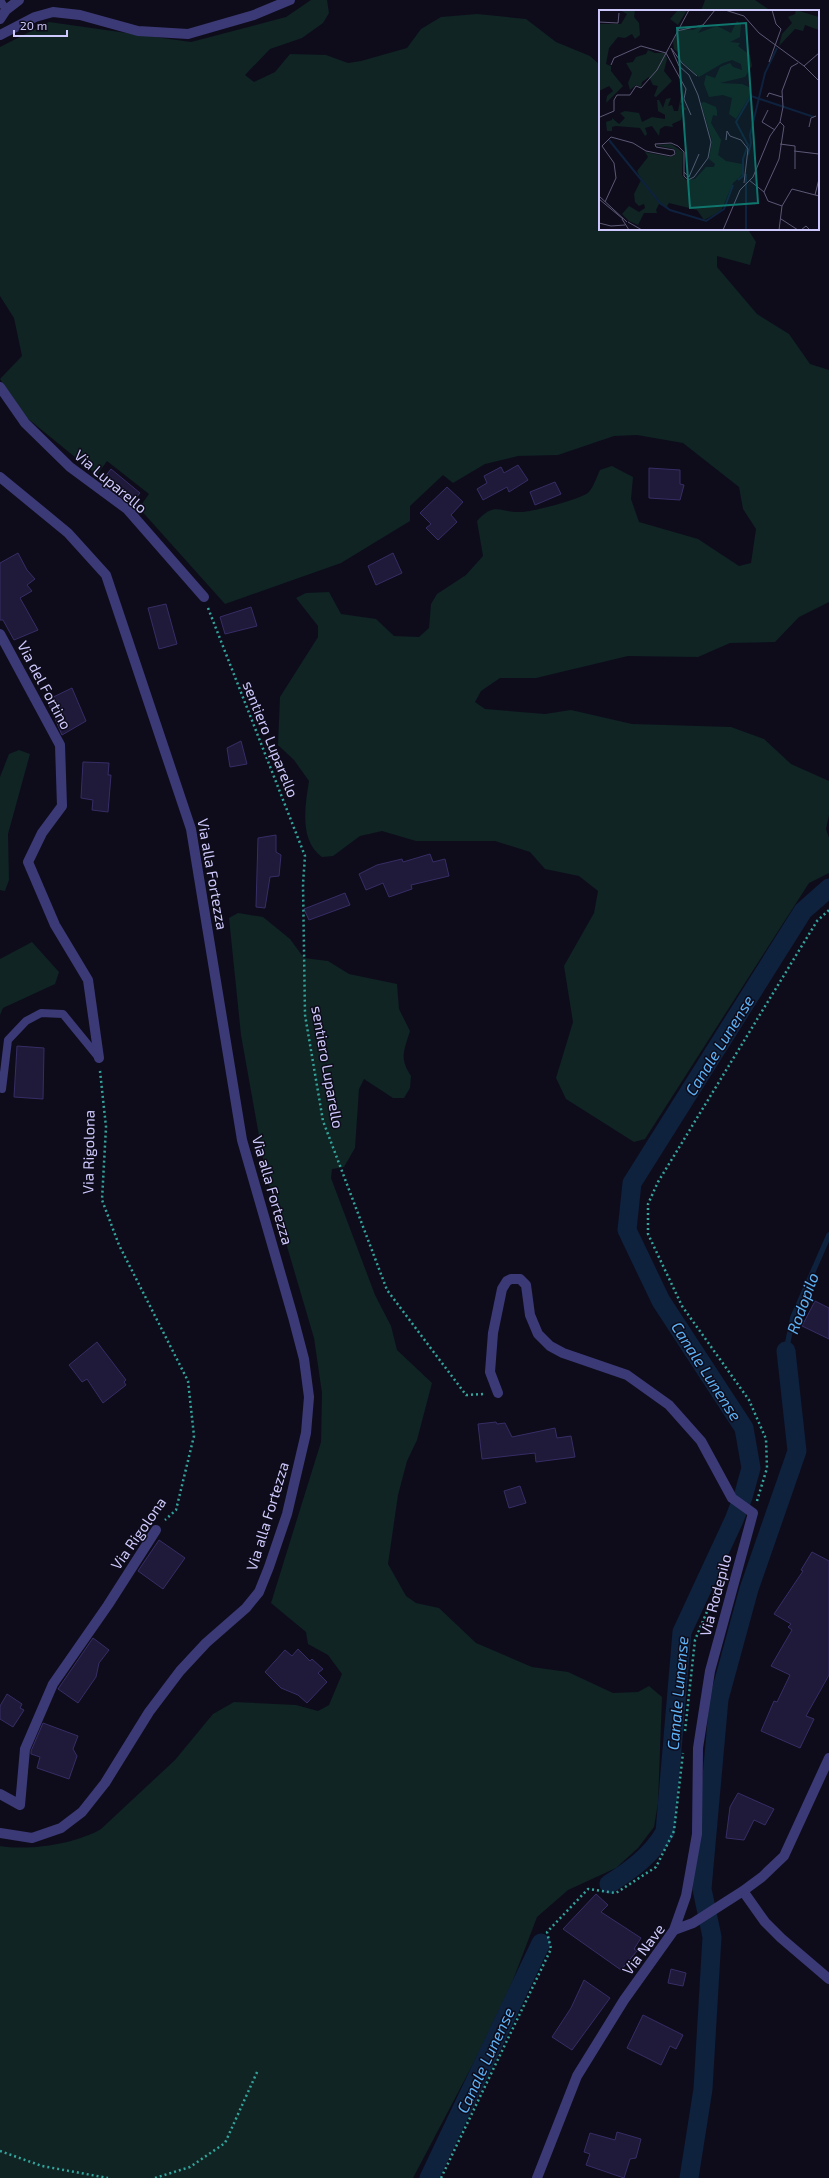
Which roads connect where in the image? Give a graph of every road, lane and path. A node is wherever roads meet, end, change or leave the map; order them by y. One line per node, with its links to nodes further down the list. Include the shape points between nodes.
1 (0, 0): 4 (lane)
2 (19, 0): 4 (street)
3 (290, 0): 6 (street, via 254,15 188,34 138,31 80,15 53,12 35,17)
4 (6, 10): 5 (street)
5 (0, 19)
6 (0, 35)
7 (0, 387): 9 (street, Via Luparello, via 25,423 70,467 127,509)
8 (0, 477): 22 (street, Via alla Fortezza, via 68,533 106,575 191,829 242,1140 304,1359 309,1397 306,1433 287,1514 259,1592 246,1608 206,1643 180,1671 149,1712 105,1783 82,1812 61,1828 32,1838)
9 (204, 597): 14 (path, sentiero Luparello, via 305,856 305,1015 323,1121 387,1290 466,1395)
10 (0, 634): 12 (street, Via del Fortino, via 60,745 62,806 42,833 28,862 55,925 88,980)
11 (829, 910): 15 (path, via 816,922 658,1182 648,1204 648,1234 682,1306 749,1400 766,1439 767,1468)
12 (99, 1058): 13 (lane, via 63,1014 41,1013 26,1021 8,1040); 16 (path, Via Rigolona, via 106,1127 102,1200 119,1245 188,1381 194,1428 176,1510)
13 (2, 1090)
14 (498, 1393): 15 (street, via 490,1372 493,1333 504,1285 516,1278 524,1281 530,1315 538,1334 550,1346 627,1375 669,1405 700,1441 732,1498)
15 (749, 1510): 24 (street, Via Rodepilo, via 710,1671 698,1748 697,1834 686,1896)
16 (156, 1530): 21 (street, Via Rigolona, via 53,1684 25,1749 20,1805)
17 (718, 1584): 18 (path, via 695,1640)
18 (684, 1737)
19 (684, 1745): 30 (path, via 674,1831 656,1867 616,1893 588,1889 547,1932 552,1949)
20 (829, 1758): 23 (street, Via Nave, via 784,1856 762,1878)
21 (0, 1794)
22 (0, 1833)
23 (743, 1891): 24 (street, Via Nave, via 693,1923); 25 (street, via 765,1922)
24 (674, 1930): 31 (street, Via Nave, via 624,2000 577,2076)
25 (829, 1979)
26 (258, 2070): 29 (path, via 225,2143 190,2167)
27 (0, 2151): 28 (path, via 42,2166)
28 (108, 2178)
29 (155, 2178)
30 (440, 2178)
31 (537, 2178)

